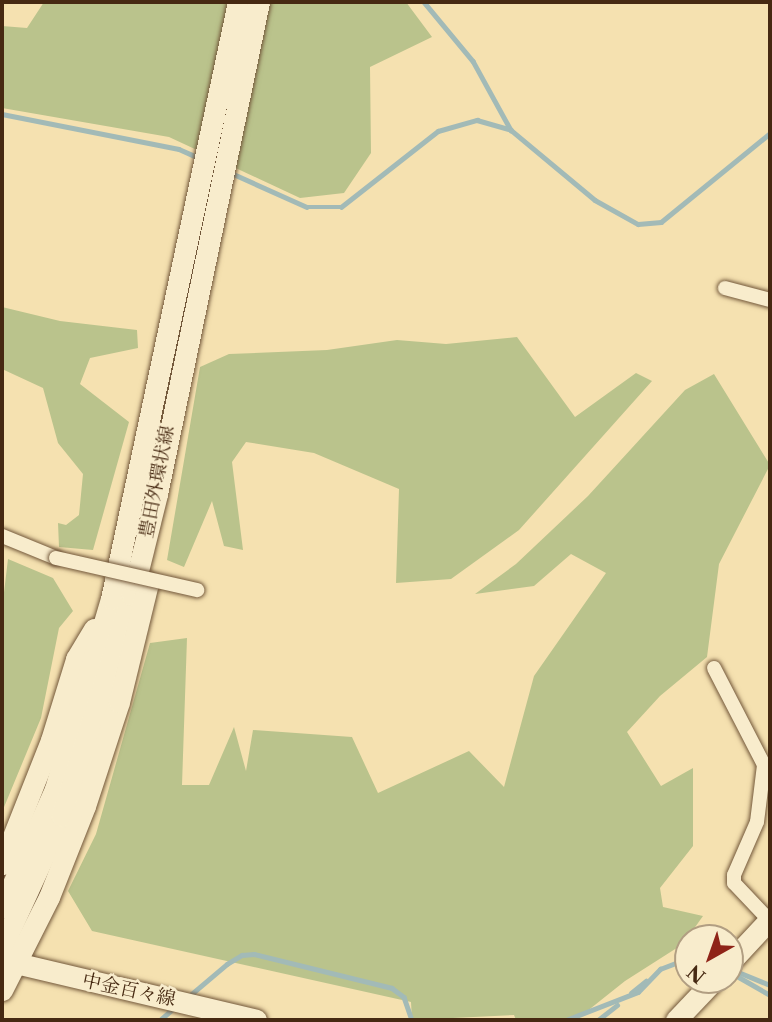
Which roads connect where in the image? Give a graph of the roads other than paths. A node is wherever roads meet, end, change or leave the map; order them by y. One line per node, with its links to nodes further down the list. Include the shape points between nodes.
1 (238, 2): 3 (street, 豊田外環状線)
2 (259, 2): 3 (street, 豊田外環状線)
3 (230, 95): 6 (street, 豊田外環状線)
4 (725, 288): 5 (street)
5 (770, 300)
6 (173, 360): 7 (street, 豊田外環状線); 10 (street, 豊田外環状線)
7 (157, 494): 10 (street, 豊田外環状線); 18 (street, via 152,561 118,702 85,806)
8 (2, 536): 9 (street, bridge, via 56,558)
9 (197, 590)
10 (121, 600): 13 (street, via 76,659 51,740); 14 (street, 豊田外環状線, via 92,663 55,789); 16 (street, 豊田外環状線, via 62,816)
11 (714, 668): 12 (street, via 764,765)
12 (765, 789): 15 (street, via 734,883)
13 (2, 864)
14 (2, 908)
15 (770, 919): 17 (street)
16 (2, 947)
17 (744, 947)
18 (9, 962): 19 (street); 21 (street, 中金百々線)
19 (2, 990)
20 (701, 994): 22 (street)
21 (256, 1020)
22 (676, 1020)

